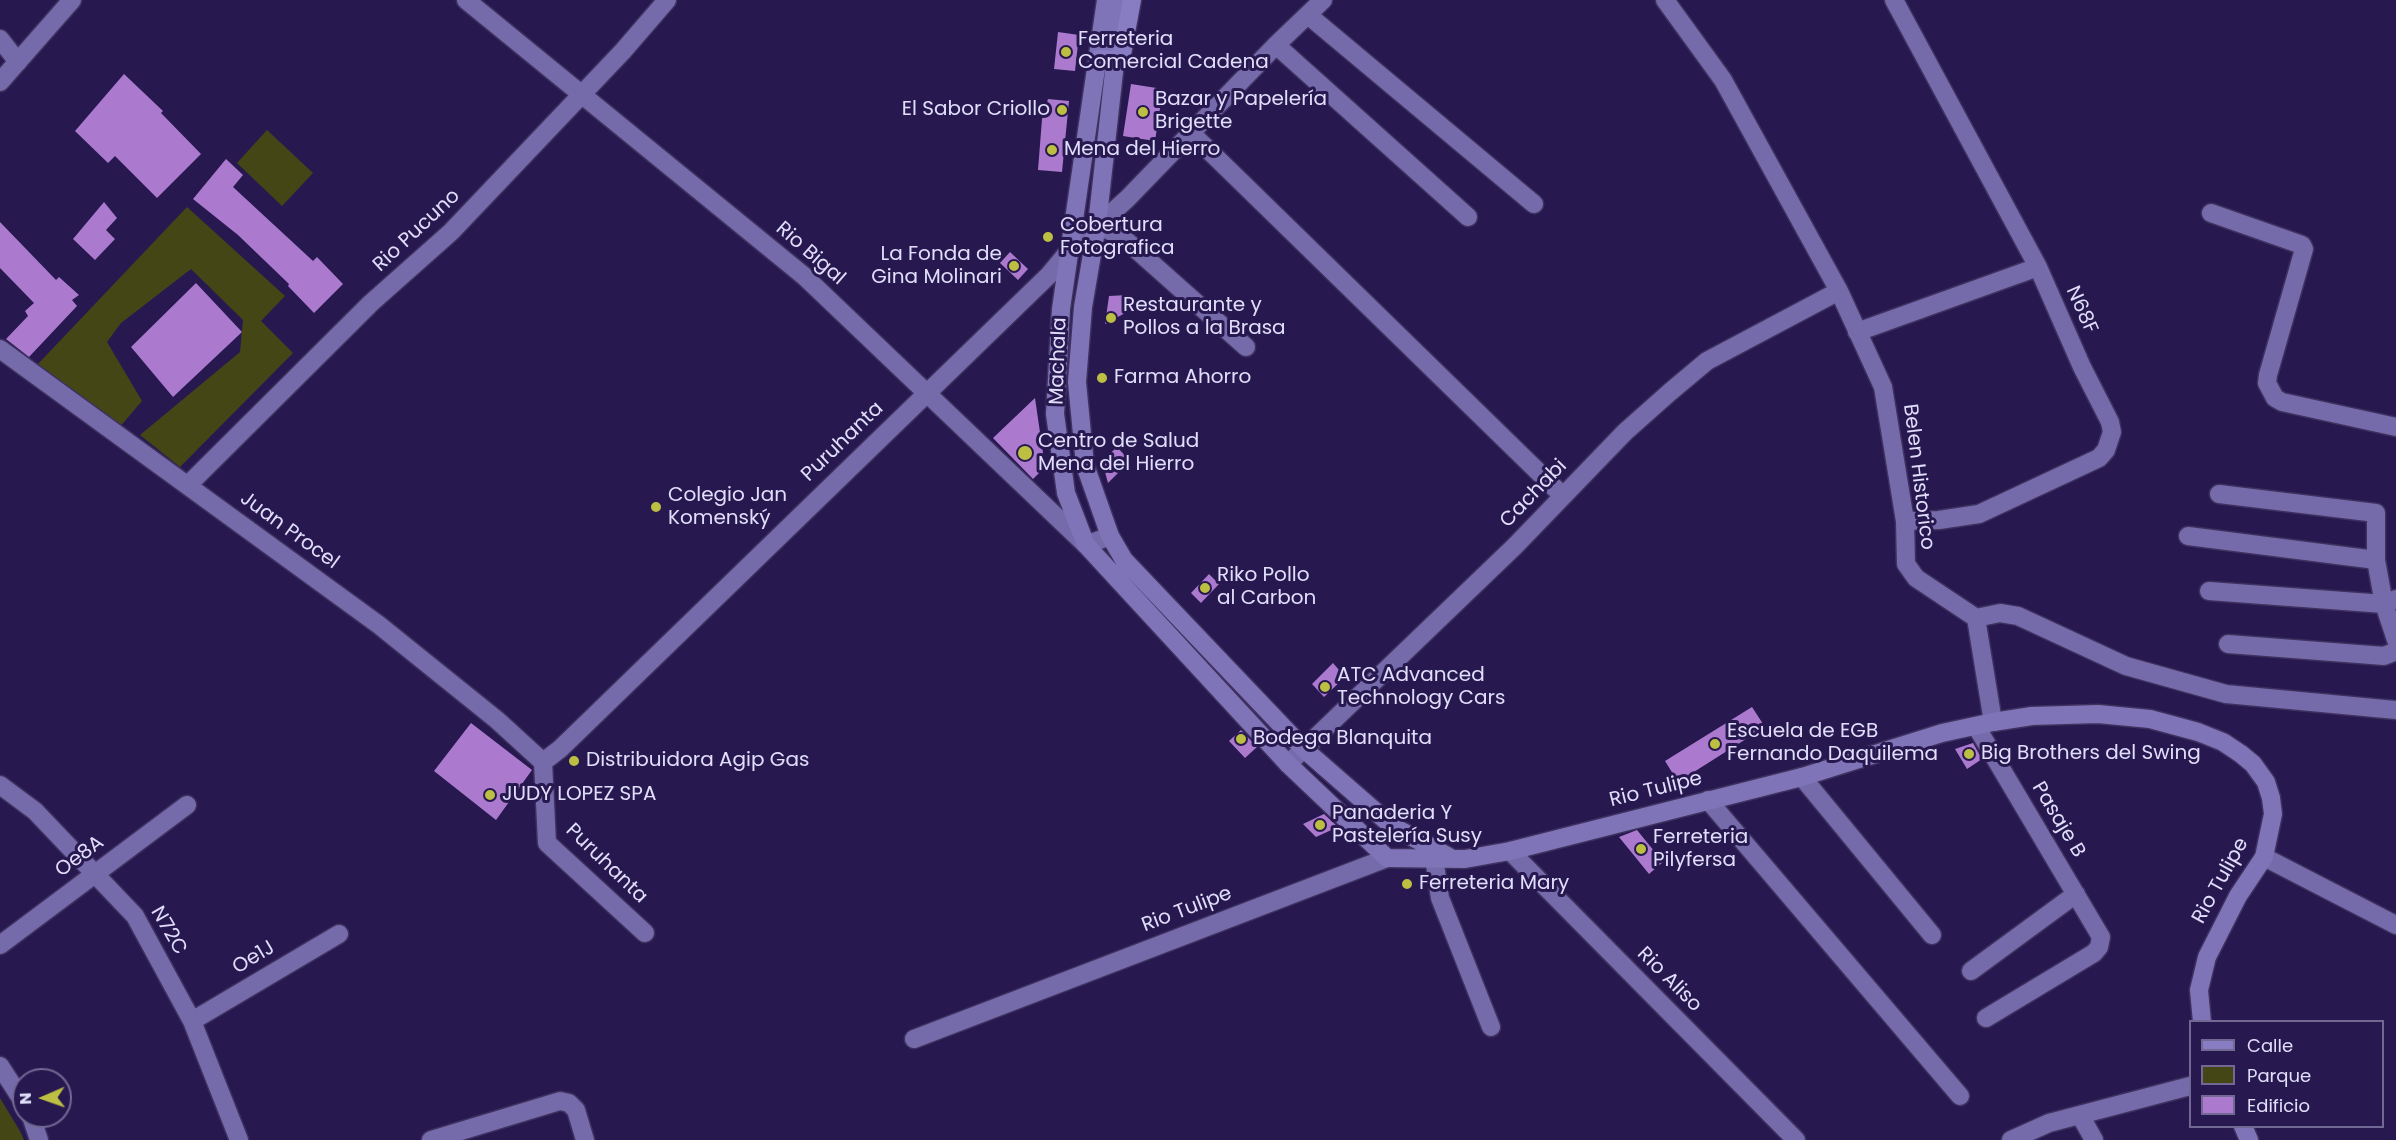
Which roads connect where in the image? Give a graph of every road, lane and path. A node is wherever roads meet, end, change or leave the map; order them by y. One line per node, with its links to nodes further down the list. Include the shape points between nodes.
1 (72, 0): 14 (street)
2 (466, 0): 16 (street, Rio Bigal)
3 (667, 0): 16 (street, Rio Pucuno)
4 (1106, 0): 13 (main road, Machala)
5 (1122, 0): 13 (main road, Machala)
6 (1132, 0): 13 (main road, via 1125,47)
7 (1323, 0): 10 (street, Puruhanta)
8 (1665, 0): 24 (street, Belen Historico, via 1723,80)
9 (1894, 0): 23 (street, N68F)
10 (1308, 15): 12 (street, Puruhanta); 18 (street)
11 (0, 39): 14 (street)
12 (1276, 45): 17 (street, Puruhanta); 20 (street)
13 (1107, 59): 21 (main road, Machala); 22 (main road, Machala)
14 (18, 62): 15 (street)
15 (0, 82)
16 (583, 94): 28 (street, Rio Bigal, via 804,276); 30 (street, Rio Pucuno, via 451,232 371,303)
17 (1191, 133): 21 (street, Puruhanta); 32 (street)
18 (1534, 204)
19 (2211, 213): 29 (street, via 2302,245 2304,249 2268,375 2267,383 2275,398)
20 (1468, 217)
21 (1097, 225): 22 (street, Puruhanta); 26 (street, via 1121,236); 34 (main road, Machala, via 1083,308 1077,382 1085,465)
22 (1068, 252): 28 (street, Puruhanta); 36 (main road, Machala, via 1055,414 1066,493)
23 (2038, 267): 25 (street); 33 (street, N68F, via 2110,422 2112,432 2106,450 2099,458 1979,514)
24 (1839, 291): 25 (street, Belen Historico); 32 (street, Cachabi, via 1707,361 1625,432)
25 (1857, 332): 33 (street, Belen Historico, via 1883,387)
26 (1246, 346)
27 (0, 349): 30 (street, Juan Procel)
28 (927, 392): 36 (street, Rio Bigal); 47 (street, Puruhanta)
29 (2396, 427)
30 (188, 485): 47 (street, Juan Procel, via 378,625)
31 (2218, 494): 37 (street, via 2376,513)
32 (1563, 496): 46 (street, Cachabi)
33 (1905, 521): 40 (street, Belen Historico, via 1906,564 1916,578)
34 (1110, 536): 36 (street); 46 (main road, Machala, via 1124,560)
35 (2188, 536): 37 (street)
36 (1086, 545): 48 (main road, Machala)
37 (2376, 560): 39 (street)
38 (2209, 591): 39 (street)
39 (2390, 602): 41 (street)
40 (1976, 618): 44 (street, via 2000,613 2018,616 2126,666 2226,694); 45 (street)
41 (2396, 640)
42 (2228, 644): 43 (street, via 2384,656)
43 (2396, 651)
44 (2396, 710)
45 (1984, 724): 49 (main road, Rio Tulipe, via 1942,733); 54 (main road, Rio Tulipe, via 2032,716 2098,714 2150,719 2223,742 2253,764 2266,782 2273,814); 58 (street, Pasaje B)
46 (1305, 750): 48 (street, Cachabi); 56 (main road, Machala, via 1392,826)
47 (543, 762): 60 (street, Puruhanta, via 547,843)
48 (1288, 764): 55 (main road, Machala)
49 (1802, 777): 51 (main road, Rio Tulipe); 62 (street)
50 (0, 785): 57 (street, N72C, via 34,810)
51 (1708, 800): 53 (main road, Rio Tulipe); 73 (street)
52 (187, 805): 57 (street, Oe8A)
53 (1510, 851): 56 (main road, Rio Tulipe, via 1482,857); 78 (street, Rio Aliso)
54 (2264, 857): 59 (street); 66 (main road, Rio Tulipe, via 2238,896 2207,957 2199,1000)
55 (1387, 858): 56 (main road, Rio Tulipe); 69 (street, Rio Tulipe)
56 (1442, 858): 68 (street, via 1440,898)
57 (95, 875): 63 (street, Oe8A); 67 (street, N72C, via 135,916)
58 (2076, 894): 64 (street); 65 (street, Pasaje B, via 2101,936 2099,947)
59 (2396, 925)
60 (645, 933)
61 (339, 934): 67 (street, Oe1J)
62 (1932, 935)
63 (0, 945)
64 (1971, 971)
65 (1986, 1018)
66 (2202, 1020)
67 (192, 1021): 75 (street, N72C)
68 (1491, 1027)
69 (914, 1039)
70 (0, 1066): 71 (street)
71 (12, 1084)
72 (2189, 1086): 74 (street)
73 (1960, 1096)
74 (2080, 1115): 79 (street); 80 (street)
75 (239, 1140)
76 (431, 1140): 77 (street, via 560,1101 576,1110)
77 (585, 1140)
78 (1796, 1140)
79 (2010, 1140)
80 (2094, 1140)

